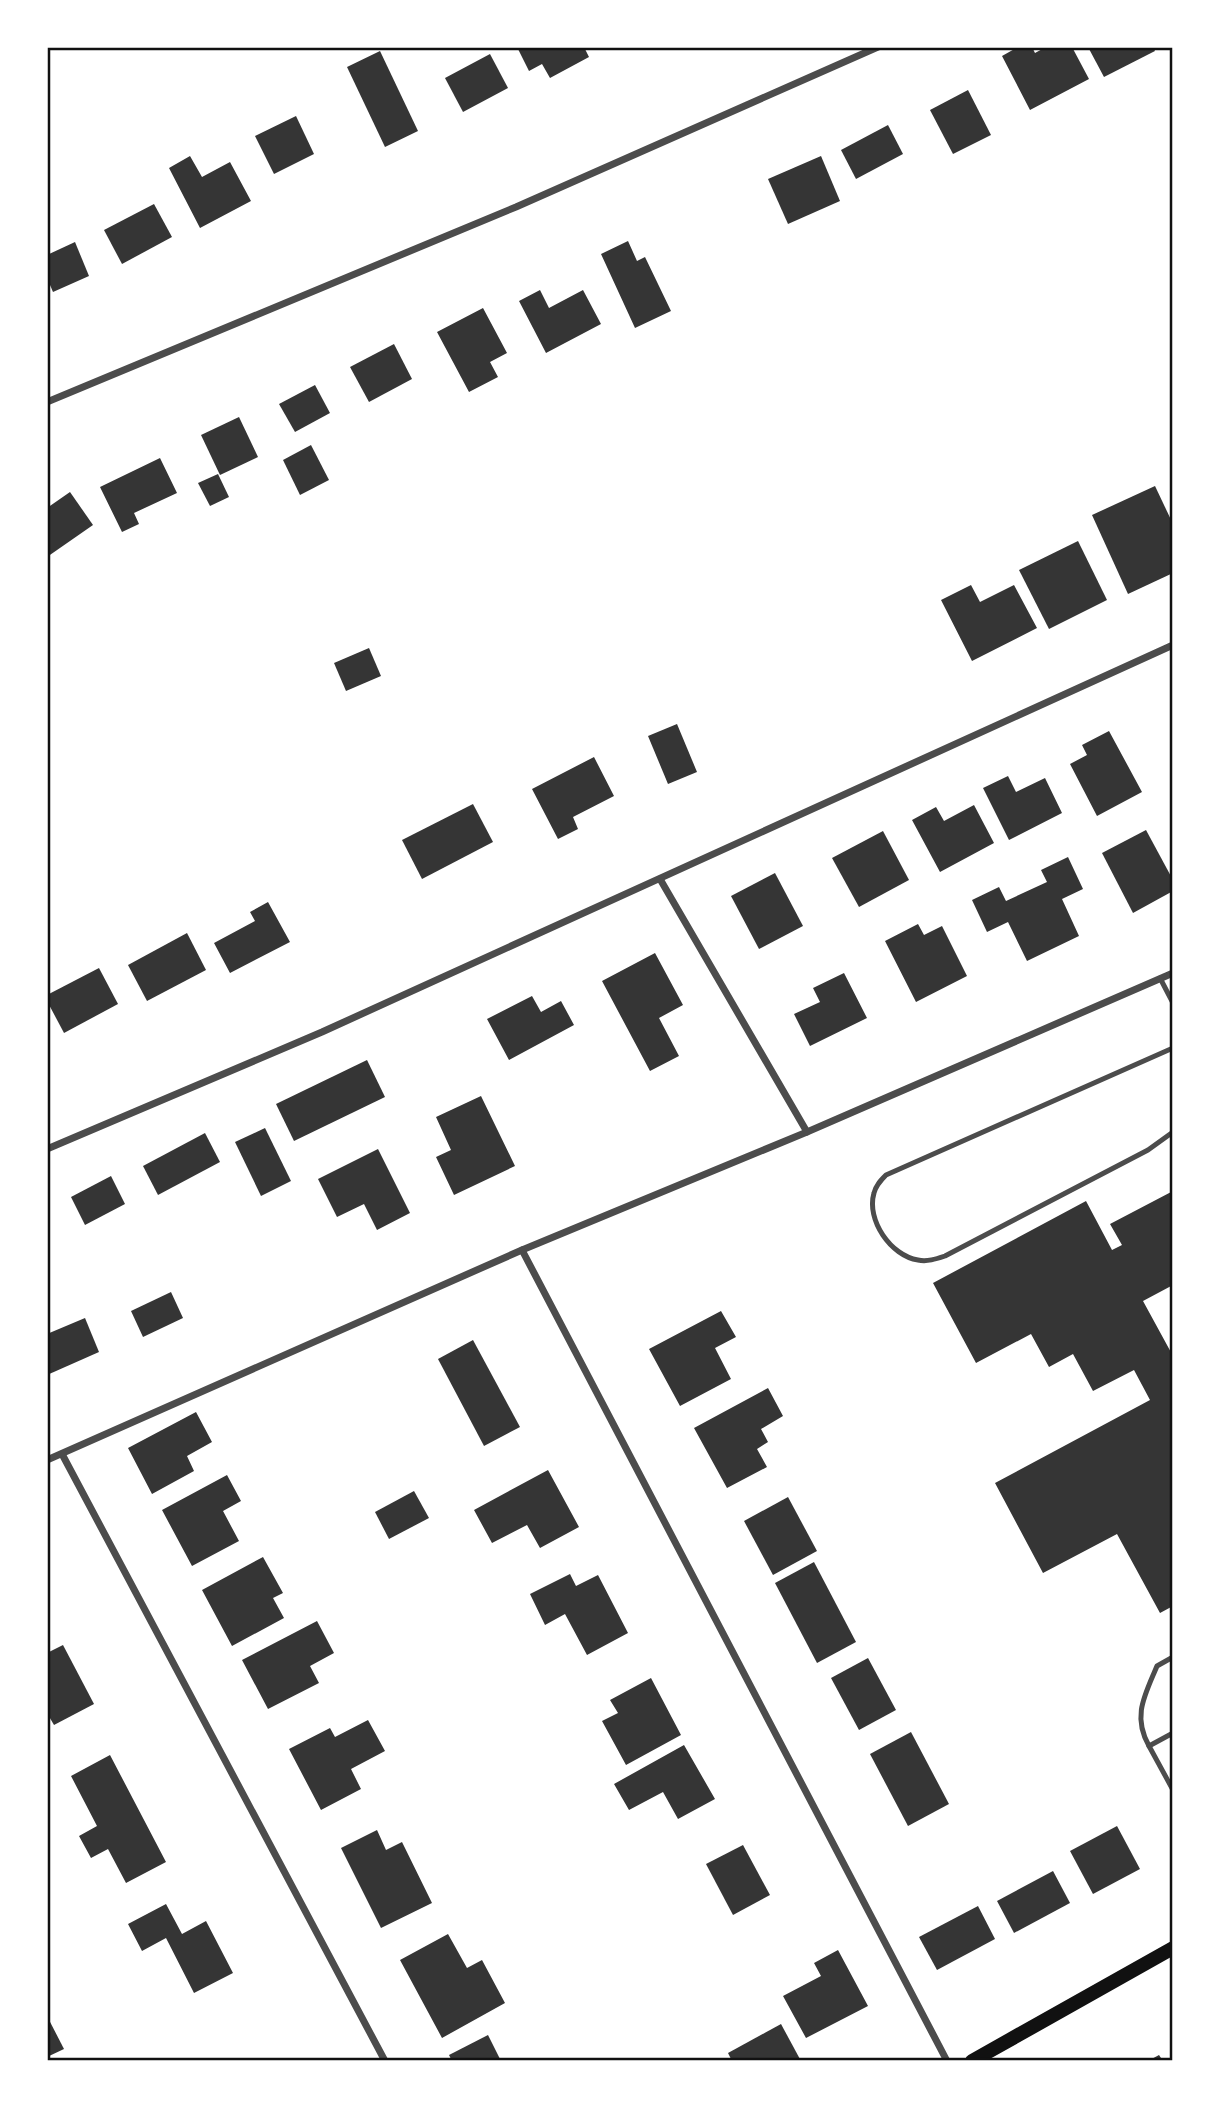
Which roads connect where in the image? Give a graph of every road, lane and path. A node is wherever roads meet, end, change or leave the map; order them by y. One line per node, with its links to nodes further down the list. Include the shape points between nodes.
1 (878, 47): 2 (street, via 516,207)
2 (47, 402)
3 (1173, 645): 4 (street)
4 (660, 879): 9 (street); 11 (street, via 322,1032)
5 (1173, 973): 6 (street)
6 (1160, 978): 7 (lane); 9 (street)
7 (1173, 1003)
8 (1173, 1048): 10 (lane, via 886,1175 878,1183 872,1205 894,1249 919,1260 932,1260 1148,1150)
9 (807, 1132): 12 (street)
10 (1173, 1132)
11 (47, 1149)
12 (522, 1250): 13 (street); 21 (street)
13 (62, 1454): 14 (street); 20 (street)
14 (47, 1461)
15 (1173, 1657): 17 (lane, via 1157,1666 1140,1706 1142,1733)
16 (1173, 1733): 17 (lane)
17 (1149, 1746): 18 (lane)
18 (1173, 1790)
19 (1173, 1948): 22 (main road)
20 (385, 2061)
21 (947, 2061)
22 (972, 2061)

